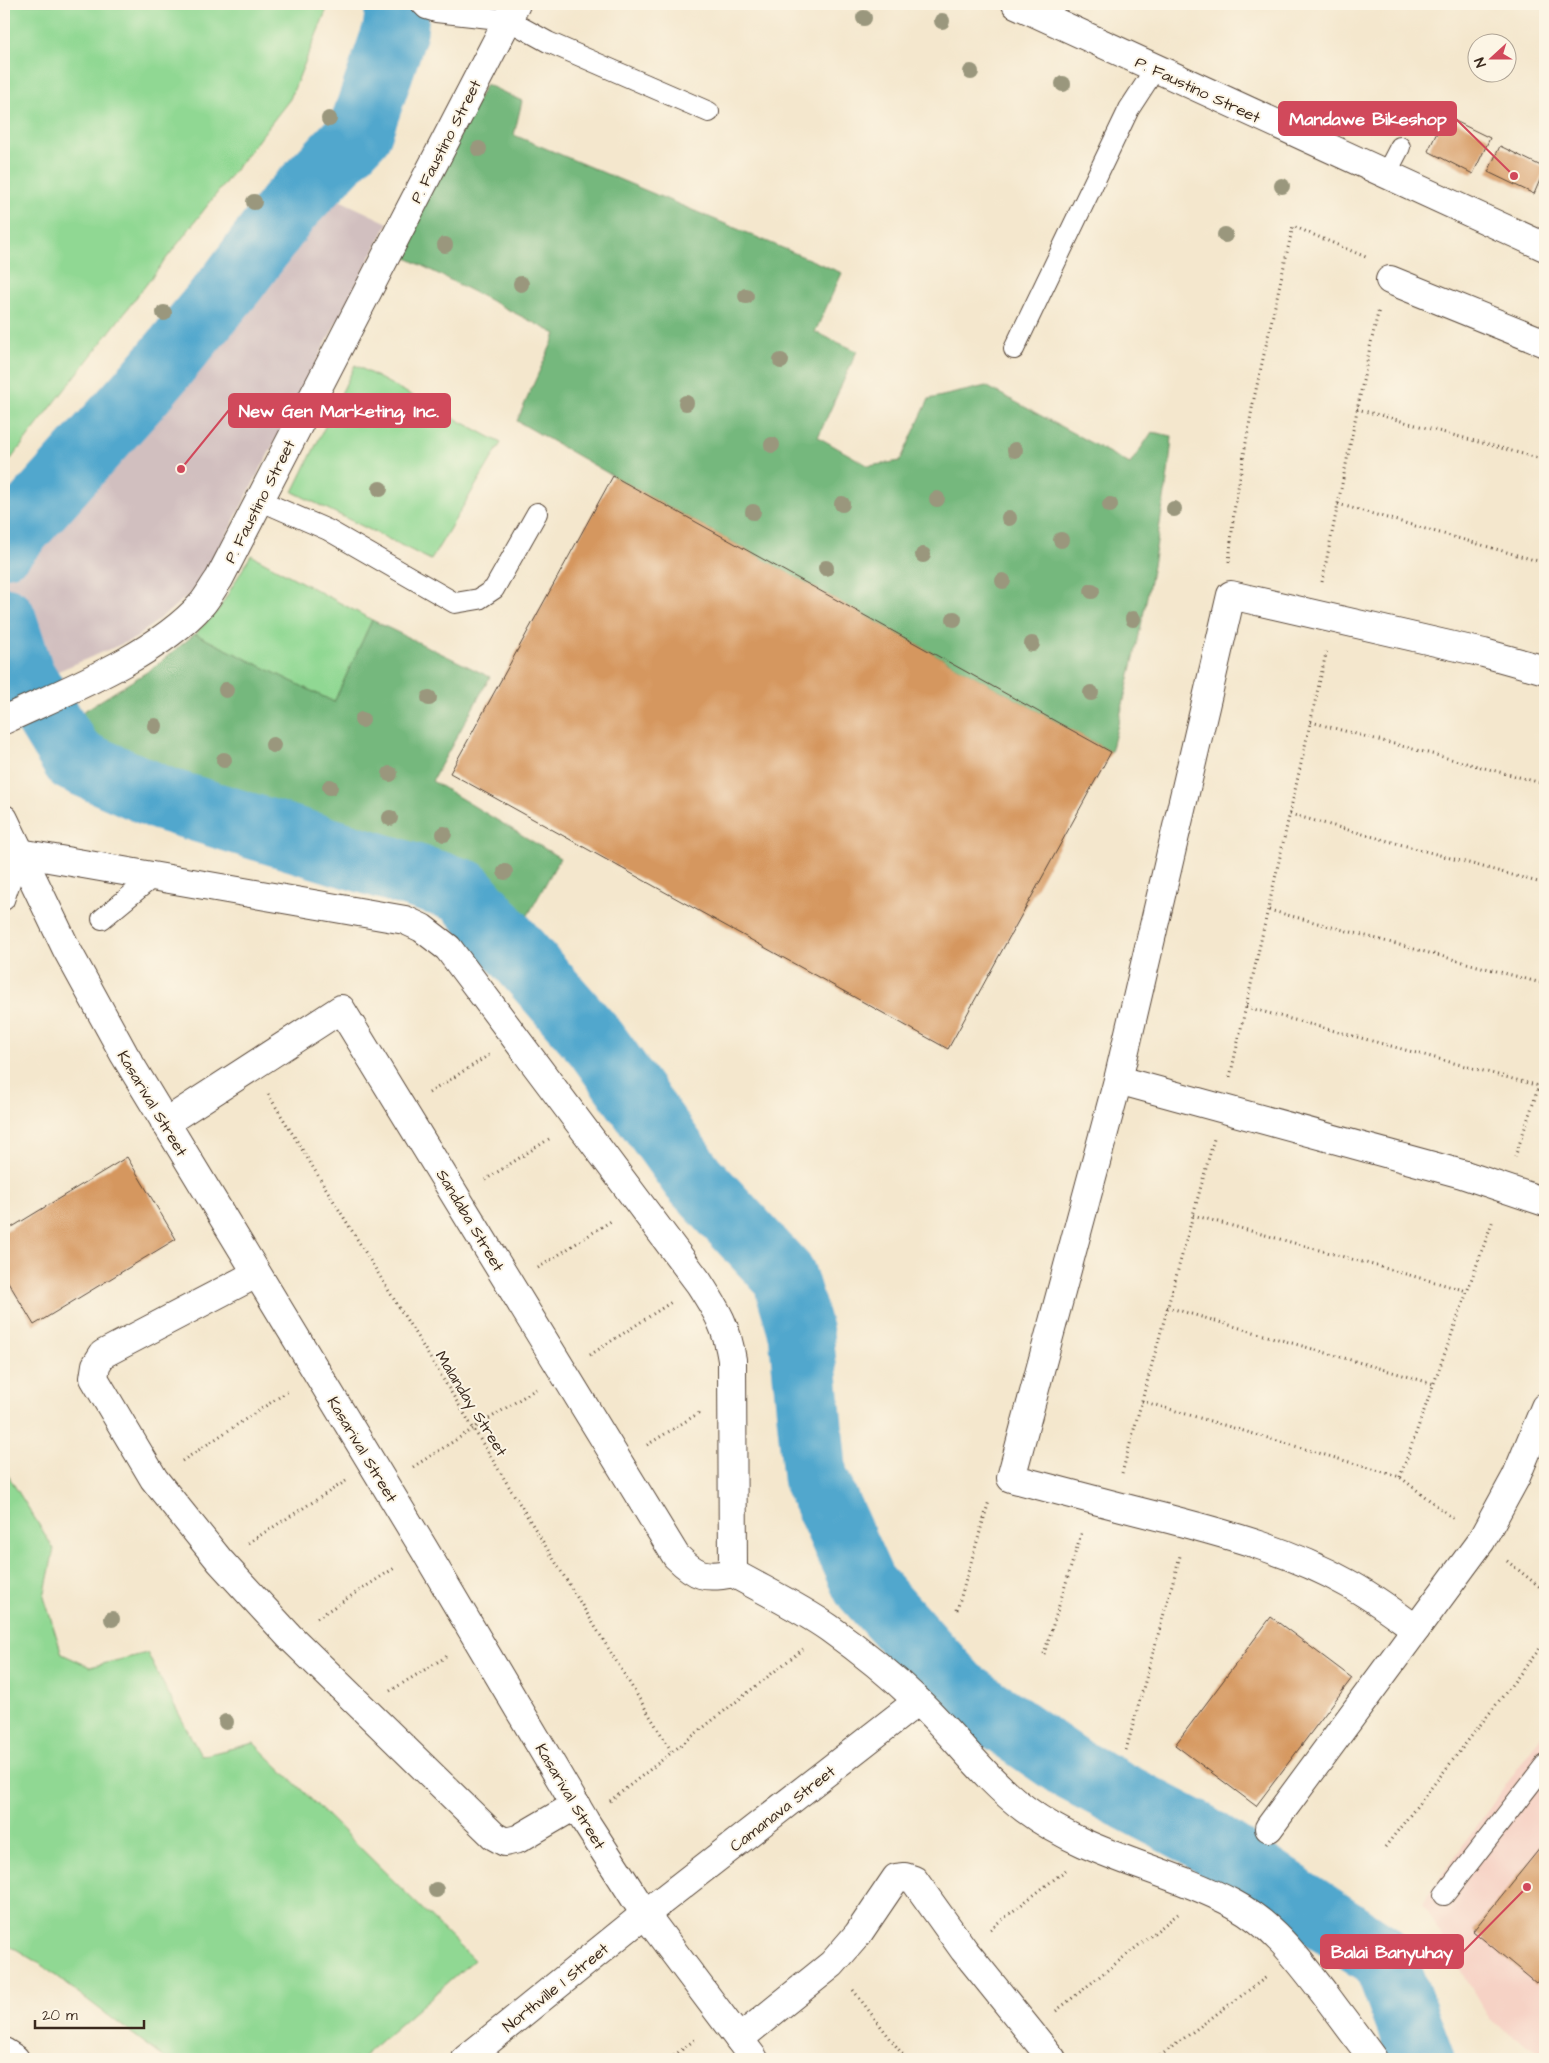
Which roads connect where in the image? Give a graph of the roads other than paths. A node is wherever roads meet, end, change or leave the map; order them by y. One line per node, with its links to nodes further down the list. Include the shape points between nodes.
1 (421, 4): 3 (lane, via 436,12)
2 (1032, 7): 4 (street, P. Faustino Street)
3 (512, 12): 5 (lane, via 548,42); 12 (street, P. Faustino Street)
4 (1155, 69): 7 (street, P. Faustino Street); 11 (lane, via 1130,109)
5 (709, 112)
6 (1400, 147): 7 (lane)
7 (1386, 174): 8 (street, P. Faustino Street)
8 (1545, 247)
9 (1390, 280): 10 (street)
10 (1545, 343)
11 (1014, 349)
12 (259, 500): 13 (lane, via 328,530 455,603 479,599 494,589); 15 (street, P. Faustino Street, via 219,579 202,604 181,623 139,654)
13 (536, 513)
14 (1545, 670): 21 (street, via 1484,653 1231,596)
15 (4, 720)
16 (4, 819): 17 (street, Kasarival Street)
17 (20, 853): 18 (street); 19 (lane); 22 (street, Kasarival Street, via 96,1004)
18 (154, 876): 20 (lane); 26 (street, via 405,920 422,928 448,948 700,1283 718,1313 728,1337 732,1360)
19 (4, 900)
20 (102, 919)
21 (1118, 1080): 23 (street, via 1462,1174); 27 (street, via 1011,1478 1234,1537 1309,1564 1347,1582)
22 (165, 1123): 24 (street, Kasarival Street); 26 (street, Sandaba Street, via 341,1009 676,1556 701,1576)
23 (1545, 1202)
24 (256, 1274): 30 (street, Kasarival Street); 30 (street, via 104,1354 96,1365 94,1378 154,1479 220,1561 289,1636 494,1836 505,1842 518,1839)
25 (1545, 1407): 27 (street, via 1516,1477 1481,1541)
26 (733, 1573): 28 (street, via 830,1629)
27 (1416, 1630): 31 (street)
28 (918, 1701): 33 (street, Camanava Street); 39 (street, via 995,1782 1052,1828 1093,1848 1206,1891 1256,1919 1295,1956)
29 (1545, 1765): 32 (lane)
30 (580, 1813): 33 (street, Kasarival Street)
31 (1269, 1828)
32 (1444, 1895)
33 (645, 1914): 34 (street, Kasarival Street); 37 (street, Northville 1 Street)
34 (746, 2049): 38 (street, via 832,1964 858,1934 896,1878 905,1877 914,1880 964,1950)
35 (4, 2052): 36 (street)
36 (15, 2059)
37 (466, 2059)
38 (1052, 2059)
39 (1373, 2059)

